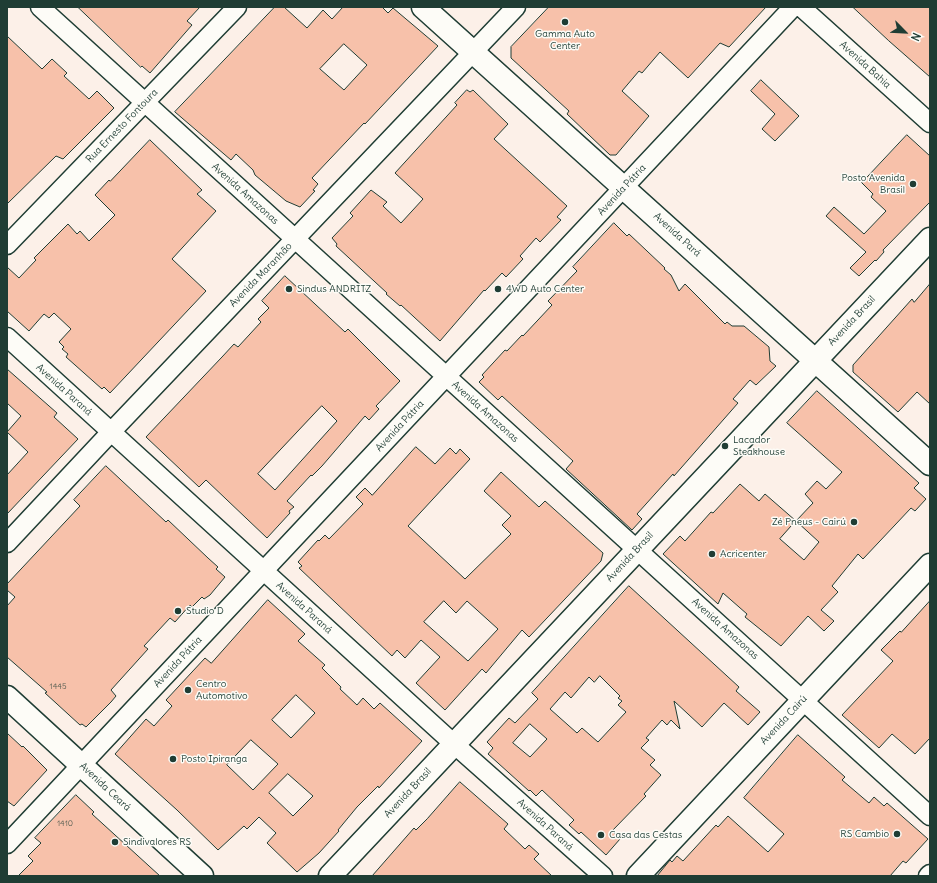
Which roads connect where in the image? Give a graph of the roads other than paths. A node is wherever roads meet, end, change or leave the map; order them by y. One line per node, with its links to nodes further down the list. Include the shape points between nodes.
1 (40, 7): 8 (street, Avenida Amazonas)
2 (237, 7): 8 (street, Rua Ernesto Fontoura)
3 (423, 7): 7 (main road, Avenida Pará)
4 (516, 7): 7 (street, Avenida Maranhão)
5 (793, 7): 10 (street, Avenida Pátria)
6 (800, 7): 9 (street, Avenida Bahia)
7 (474, 52): 10 (main road, Avenida Pará); 11 (street, Avenida Maranhão)
8 (145, 102): 11 (street, Avenida Amazonas); 13 (street, Rua Ernesto Fontoura)
9 (930, 123)
10 (624, 188): 15 (main road, Avenida Pará); 16 (street, Avenida Pátria)
11 (296, 239): 16 (street, Avenida Amazonas); 17 (street, Avenida Maranhão)
12 (930, 239): 15 (main road, Avenida Brasil)
13 (7, 245)
14 (7, 337): 17 (street, Avenida Paraná)
15 (815, 361): 18 (main road, Avenida Pará); 20 (main road, Avenida Brasil)
16 (446, 376): 20 (street, Avenida Amazonas); 22 (street, Avenida Pátria)
17 (111, 432): 19 (street, Avenida Maranhão); 22 (street, Avenida Paraná)
18 (930, 464)
19 (7, 543)
20 (637, 550): 24 (street, Avenida Amazonas); 25 (main road, Avenida Brasil)
21 (930, 565): 24 (main road, Avenida Cairú)
22 (264, 571): 25 (street, Avenida Paraná); 26 (street, Avenida Pátria)
23 (7, 697): 26 (main road, Avenida Ceará)
24 (803, 700): 27 (street, Avenida Amazonas); 32 (main road, Avenida Cairú)
25 (454, 744): 30 (main road, Avenida Brasil); 31 (street, Avenida Paraná)
26 (81, 765): 28 (street, Avenida Pátria); 29 (main road, Avenida Ceará)
27 (930, 816)
28 (7, 844)
29 (202, 876)
30 (330, 876)
31 (603, 876)
32 (638, 876)

